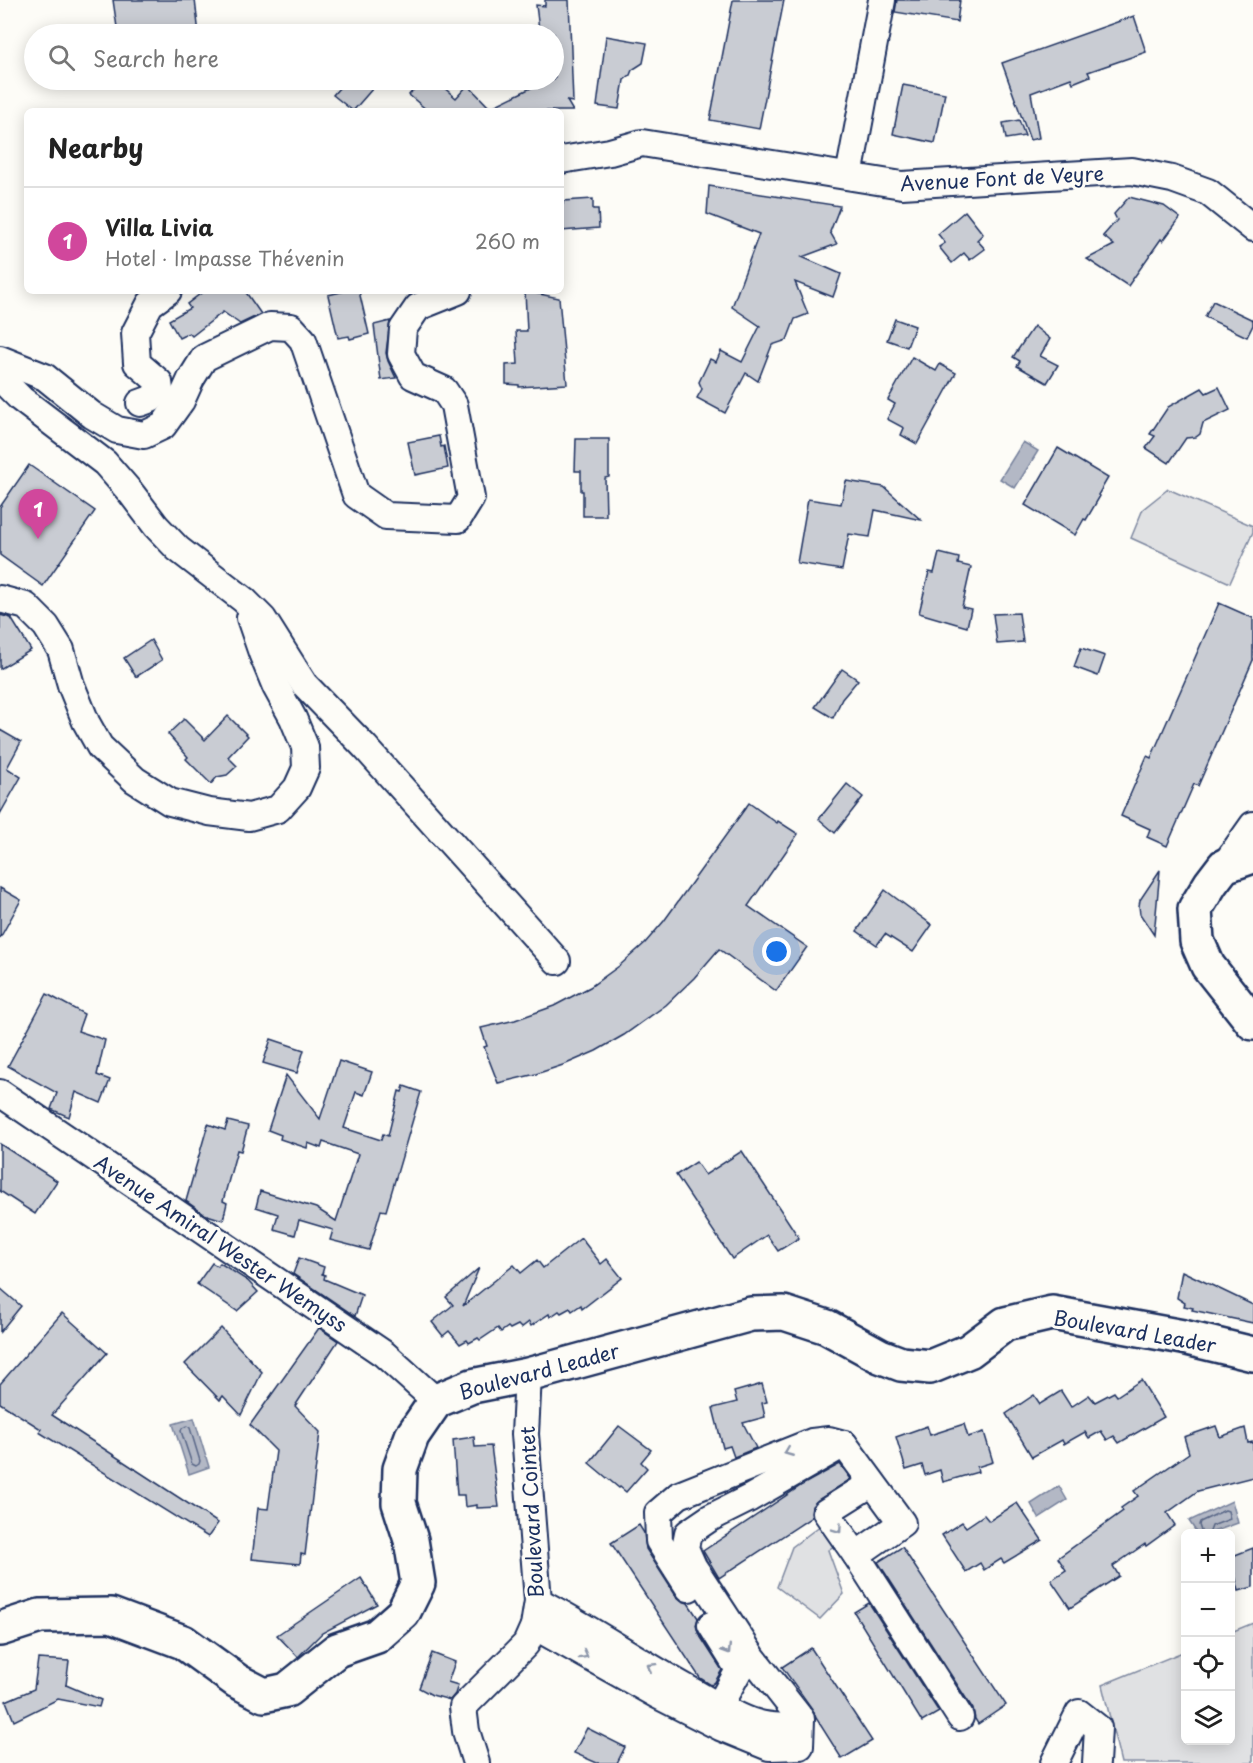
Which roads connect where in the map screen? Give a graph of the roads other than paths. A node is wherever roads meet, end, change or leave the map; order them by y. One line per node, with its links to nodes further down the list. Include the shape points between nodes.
1 (882, 0): 3 (street)
2 (564, 160): 3 (street, Avenue Font de Veyre, via 642,143)
3 (849, 176): 4 (street, Avenue Font de Veyre, via 902,185 1132,171 1208,192)
4 (1253, 228)
5 (164, 294): 9 (street, via 150,304 135,333 137,363 159,382 160,390 151,399)
6 (450, 294): 7 (street, via 418,307 403,329 401,354 413,376 444,390 454,405 471,498 458,519 386,516 356,495 303,340 291,327 270,326 204,358 163,426 144,435 117,430 45,377)
7 (0, 359)
8 (0, 370): 11 (street, via 6,384 21,399 105,463 178,549)
9 (140, 402)
10 (0, 599): 11 (street, via 26,606 46,626 61,650 71,685 100,747 135,780 170,802 249,817 278,809 297,788 306,768 305,747 262,653)
11 (244, 600): 14 (street, via 263,619 304,684)
12 (1253, 825): 13 (street)
13 (1239, 861): 15 (street, via 1211,883 1195,909 1197,941 1208,966)
14 (557, 961)
15 (1253, 1023)
16 (0, 1093): 19 (street, Avenue Amiral Wester Wemyss, via 384,1354)
17 (1253, 1354): 18 (street, Boulevard Leader, via 1183,1336 1052,1313 1005,1324 969,1351 930,1367 901,1364 826,1327 784,1313 751,1314)
18 (528, 1375): 19 (street, Boulevard Leader, via 472,1386); 23 (street, Boulevard Cointet, via 525,1434)
19 (436, 1401): 24 (street, Boulevard Leader, via 412,1436 400,1469 399,1503 411,1540 418,1583 404,1613 377,1636 337,1650 288,1690 264,1695 237,1681 183,1642 111,1615 40,1616)
20 (843, 1444): 21 (street); 26 (street, one-way to 26, via 829,1440 812,1442 679,1495 658,1513 660,1541 739,1670); 28 (street, via 710,1518 688,1533 685,1548 753,1658 801,1719)
21 (872, 1483): 22 (street, via 902,1523); 22 (street, one-way to 22, via 826,1512)
22 (856, 1555): 27 (street)
23 (536, 1613): 25 (street, via 582,1624); 29 (street, Boulevard Cointet, via 526,1644 463,1707)
24 (0, 1629)
25 (686, 1699): 26 (street); 28 (street, via 720,1727 769,1747)
26 (719, 1706): 28 (street, via 751,1722)
27 (960, 1716)
28 (800, 1737)
29 (476, 1763)
30 (1054, 1763): 31 (street, via 1079,1713 1098,1728)
31 (1096, 1763)

